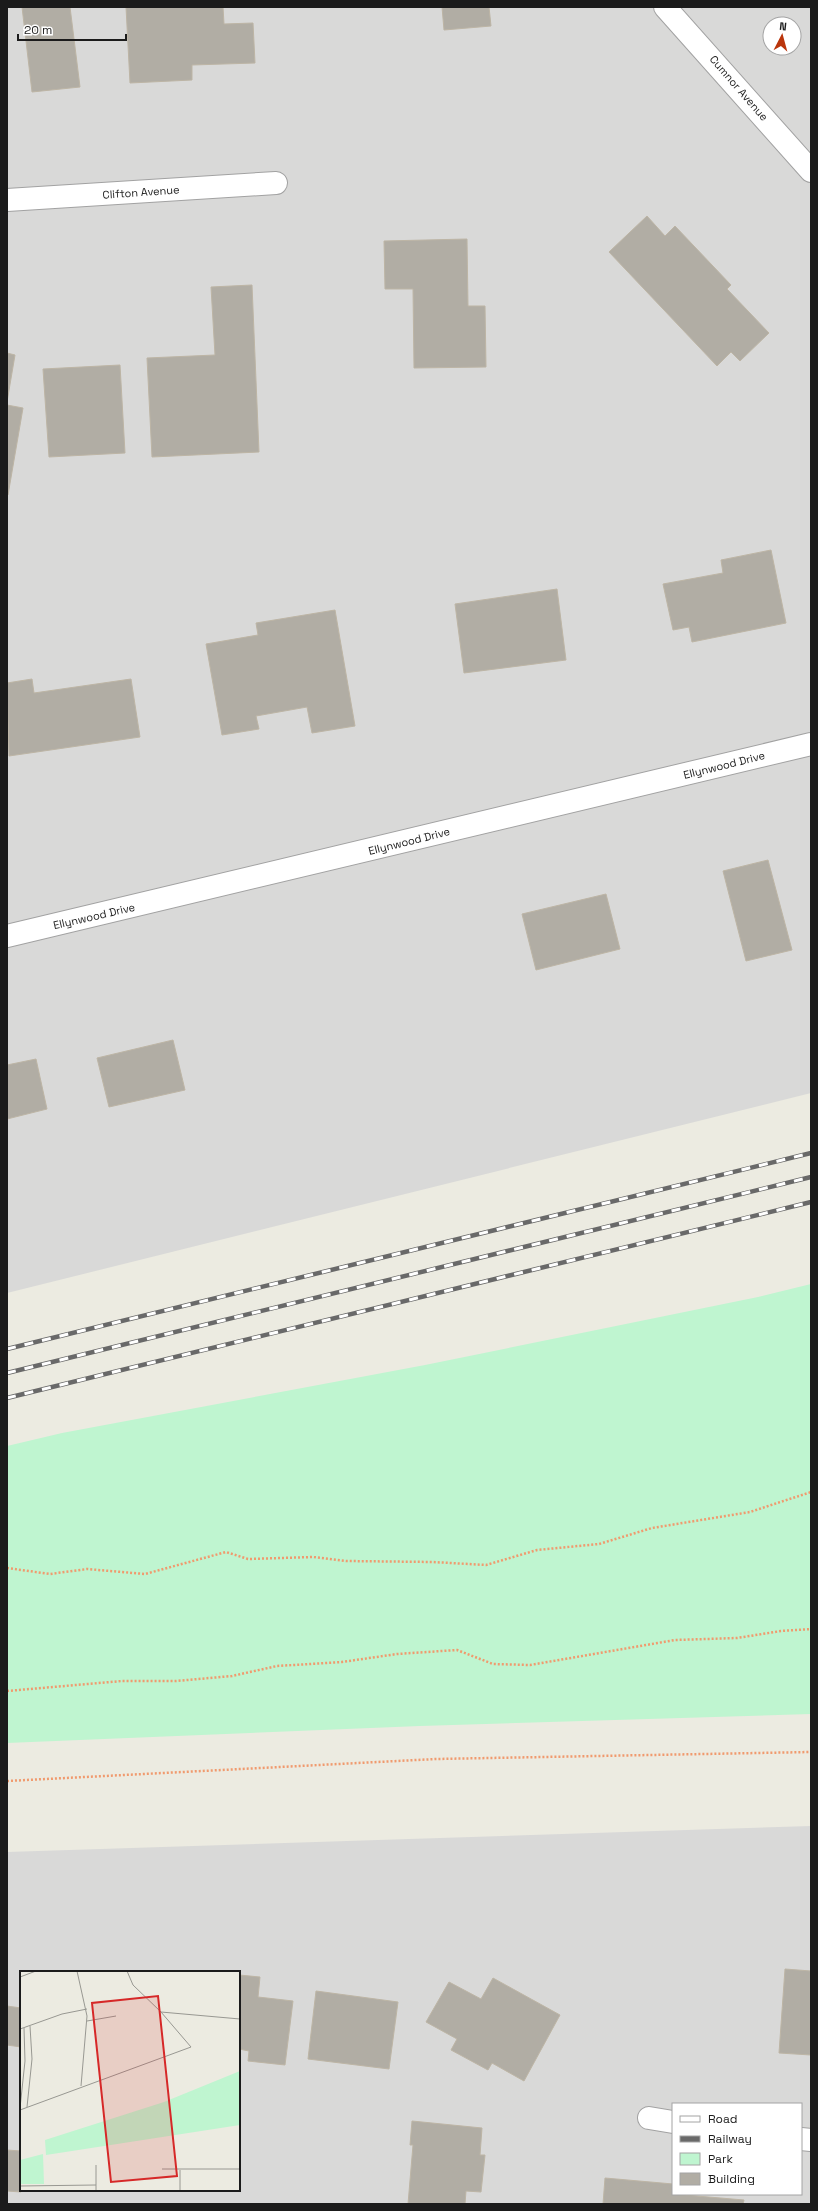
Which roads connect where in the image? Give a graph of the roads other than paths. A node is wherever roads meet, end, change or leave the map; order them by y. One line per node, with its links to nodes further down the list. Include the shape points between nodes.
1 (665, 7): 2 (street, Cumnor Avenue)
2 (811, 171)
3 (276, 183): 4 (street, Clifton Avenue)
4 (7, 200)
5 (811, 744): 6 (street, Ellynwood Drive)
6 (7, 936)
7 (649, 2118): 8 (street)
8 (672, 2122)

